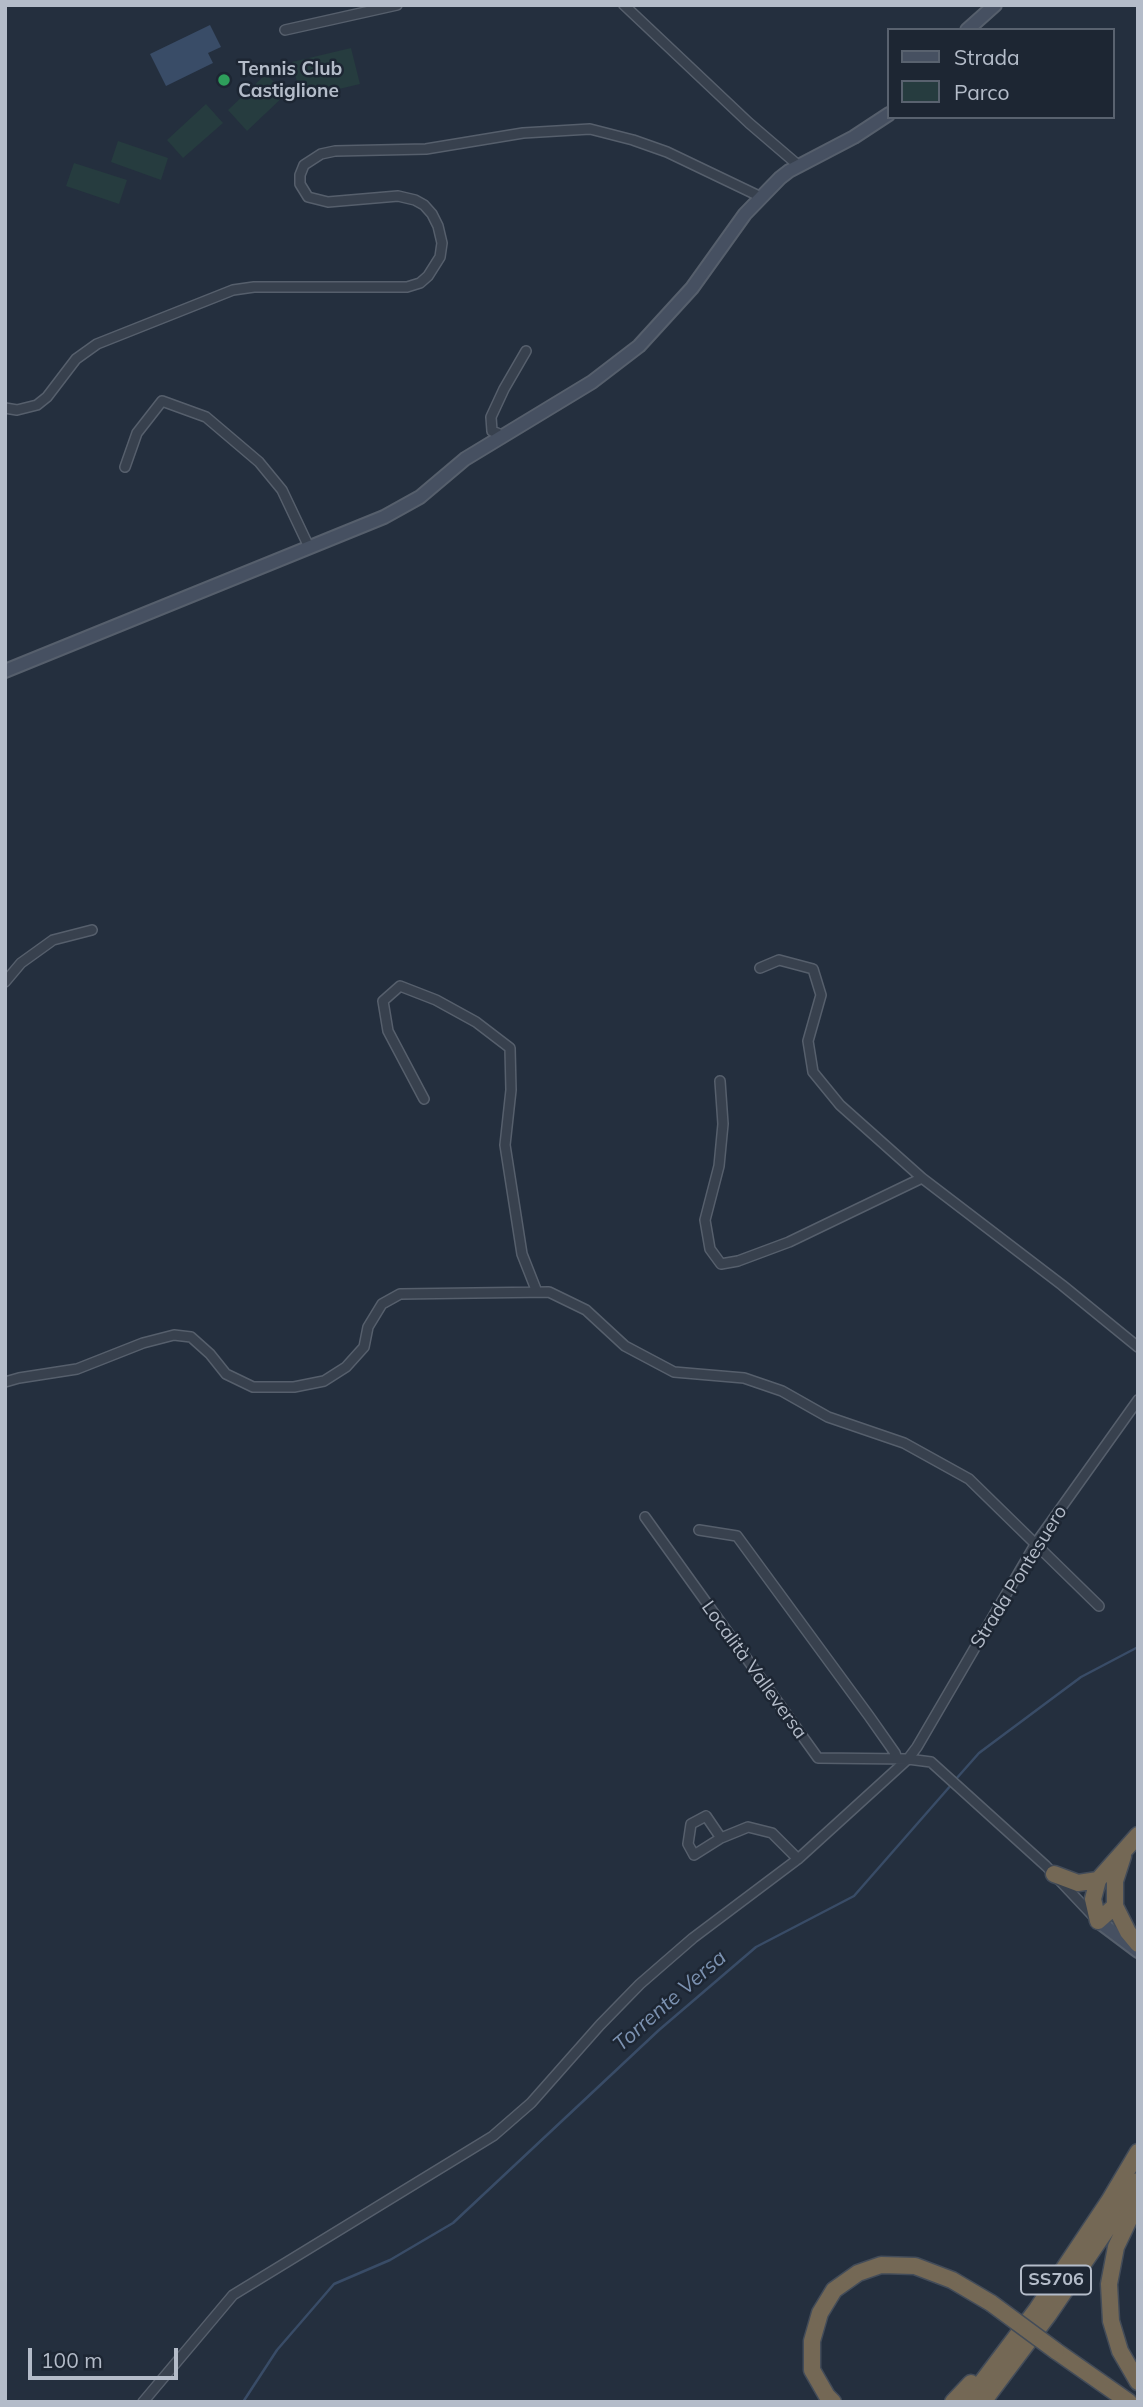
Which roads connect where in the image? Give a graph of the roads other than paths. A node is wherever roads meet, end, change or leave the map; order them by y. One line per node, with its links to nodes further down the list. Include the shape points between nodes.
1 (397, 5): 5 (street)
2 (624, 5): 7 (street)
3 (995, 5): 4 (street)
4 (969, 28)
5 (285, 30)
6 (888, 115): 7 (street)
7 (798, 165): 8 (street)
8 (761, 197): 10 (street, via 667,152 590,129 523,133 426,149 321,154 304,164 300,176 308,197 328,202 398,196 415,200 432,214 442,243 440,257 420,283 407,287 233,290 97,344 76,359 37,405); 11 (street, via 692,288 639,346 592,382)
9 (526, 351): 11 (street, via 491,417 492,431)
10 (5, 408)
11 (502, 435): 13 (street, via 403,508)
12 (125, 467): 13 (street, via 137,433 162,401 206,417 259,461 282,490)
13 (309, 547): 14 (street)
14 (5, 671)
15 (92, 930): 17 (street, via 53,940 21,963)
16 (760, 968): 20 (street, via 779,960 813,969 821,995 808,1041 813,1072 840,1105)
17 (5, 982)
18 (720, 1081): 20 (street, via 723,1124 719,1166 705,1220 710,1250 721,1264 789,1242)
19 (424, 1099): 21 (street, via 388,1031 383,1002 400,986 446,1005 510,1048 505,1145 522,1254)
20 (922, 1178): 22 (street)
21 (537, 1292): 23 (street, via 400,1294 382,1304 368,1327 364,1347 346,1367 324,1381 294,1387 253,1387 226,1374 191,1337 174,1335 78,1369); 27 (street, via 549,1292 586,1310 625,1346 674,1372 744,1378 782,1391 828,1417 904,1443 969,1479)
22 (1138, 1347)
23 (5, 1382)
24 (1138, 1400): 27 (street, Strada Pontesuero)
25 (645, 1517): 29 (street, Località Valleversa, via 818,1758)
26 (699, 1530): 29 (street, via 737,1536)
27 (1035, 1543): 28 (street); 30 (street, Strada Pontesuero)
28 (1099, 1606)
29 (897, 1759): 30 (street, Località Valleversa)
30 (908, 1759): 34 (street, Strada Pontesuero); 35 (street, Località Valleversa, via 931,1762)
31 (1138, 1835): 33 (highway)
32 (721, 1838): 34 (street, via 748,1827 772,1833)
33 (1125, 1850): 36 (highway); 37 (highway, via 1115,1881)
34 (798, 1859): 46 (street, Strada Pontesuero, via 640,1984 531,2103 493,2136 233,2295)
35 (1054, 1874): 36 (highway, via 1078,1883); 38 (street)
36 (1098, 1880): 38 (highway, via 1093,1899)
37 (1115, 1906): 38 (highway); 39 (highway)
38 (1098, 1921): 40 (street)
39 (1138, 1944)
40 (1138, 1951)
41 (1138, 2152): 44 (highway, SS706)
42 (1138, 2180): 50 (highway, SS706, via 1049,2314)
43 (1138, 2201): 45 (highway, via 1116,2247 1109,2284 1111,2321 1120,2351)
44 (1037, 2309): 48 (highway, via 1005,2337); 49 (highway, SS706)
45 (1138, 2382)
46 (143, 2402)
47 (834, 2402): 51 (highway, bridge, via 812,2370 812,2341 820,2314 834,2290 858,2273 881,2265 915,2266 952,2280)
48 (953, 2402)
49 (967, 2402)
50 (983, 2402)
51 (1129, 2402)

